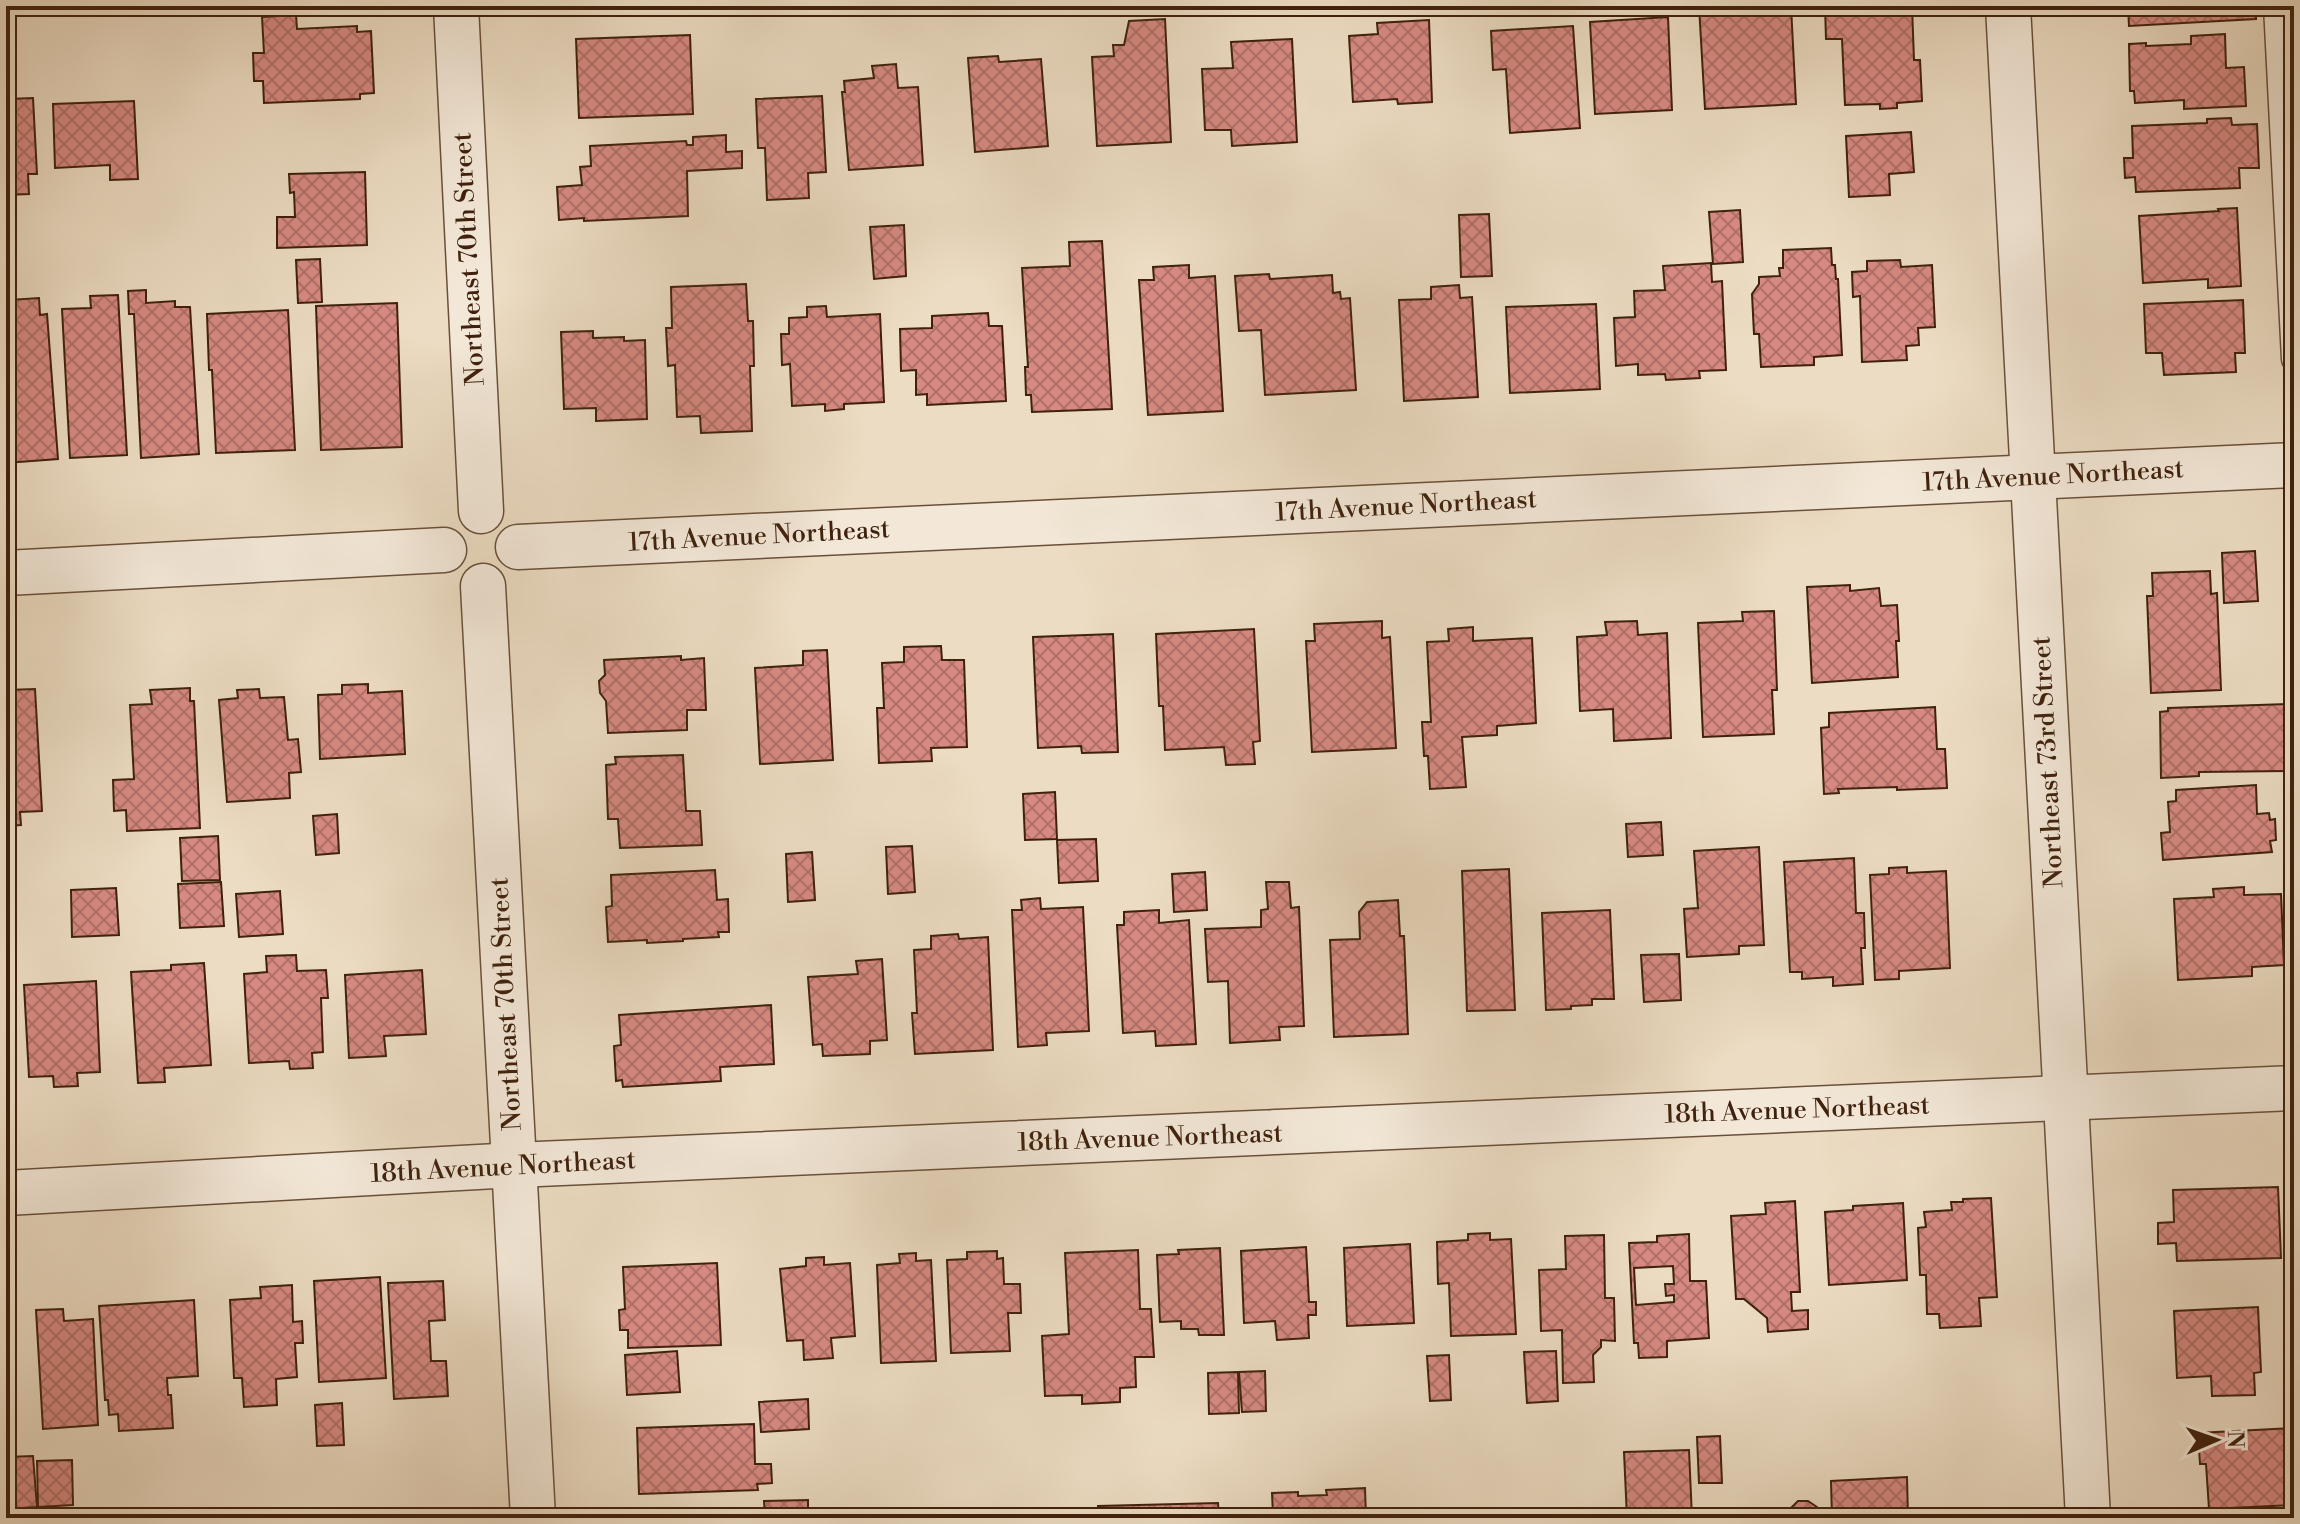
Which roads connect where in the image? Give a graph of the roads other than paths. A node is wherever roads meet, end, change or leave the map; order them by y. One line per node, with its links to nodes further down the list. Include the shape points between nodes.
1 (456, 6): 7 (street, Northeast 70th Street)
2 (2008, 6): 6 (street, Northeast 73rd Street)
3 (2276, 6): 4 (lane)
4 (2294, 359)
5 (2294, 465): 6 (street, 17th Avenue Northeast)
6 (2033, 477): 8 (street, 17th Avenue Northeast); 13 (street, Northeast 73rd Street)
7 (481, 511): 8 (street, via 506,521); 9 (street, via 452,524)
8 (518, 547): 11 (street, via 513,568)
9 (444, 550): 10 (street); 11 (street, via 456,577)
10 (6, 573)
11 (483, 586): 14 (street, Northeast 70th Street)
12 (2294, 1088): 13 (street, 18th Avenue Northeast)
13 (2066, 1097): 14 (street, 18th Avenue Northeast); 17 (street, Northeast 73rd Street)
14 (515, 1165): 15 (street, 18th Avenue Northeast); 16 (street, Northeast 70th Street)
15 (6, 1193)
16 (533, 1518)
17 (2088, 1518)

